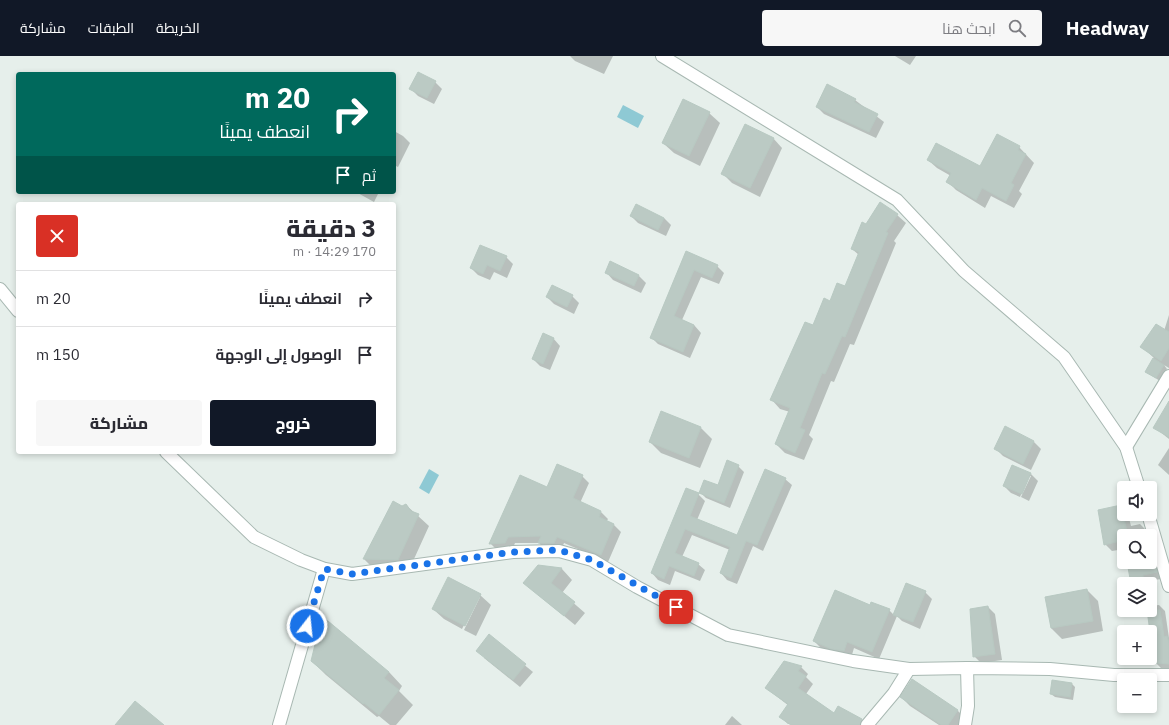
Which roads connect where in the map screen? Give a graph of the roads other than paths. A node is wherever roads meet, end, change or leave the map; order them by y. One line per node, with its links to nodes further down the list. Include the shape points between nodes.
1 (662, 56): 5 (street, via 897,200 964,271 1064,357)
2 (0, 289): 3 (street)
3 (16, 309)
4 (1169, 376): 5 (street)
5 (1126, 447): 7 (street)
6 (168, 454): 9 (street, via 254,537)
7 (1137, 481)
8 (1150, 521): 10 (street)
9 (324, 569): 12 (street, via 352,574 513,552 559,550 592,560 728,635 853,662); 14 (street)
10 (1169, 586)
11 (966, 668): 12 (street); 13 (street); 16 (street, via 968,706)
12 (909, 669): 15 (street, via 894,693)
13 (1169, 675)
14 (279, 725)
15 (867, 725)
16 (965, 725)

